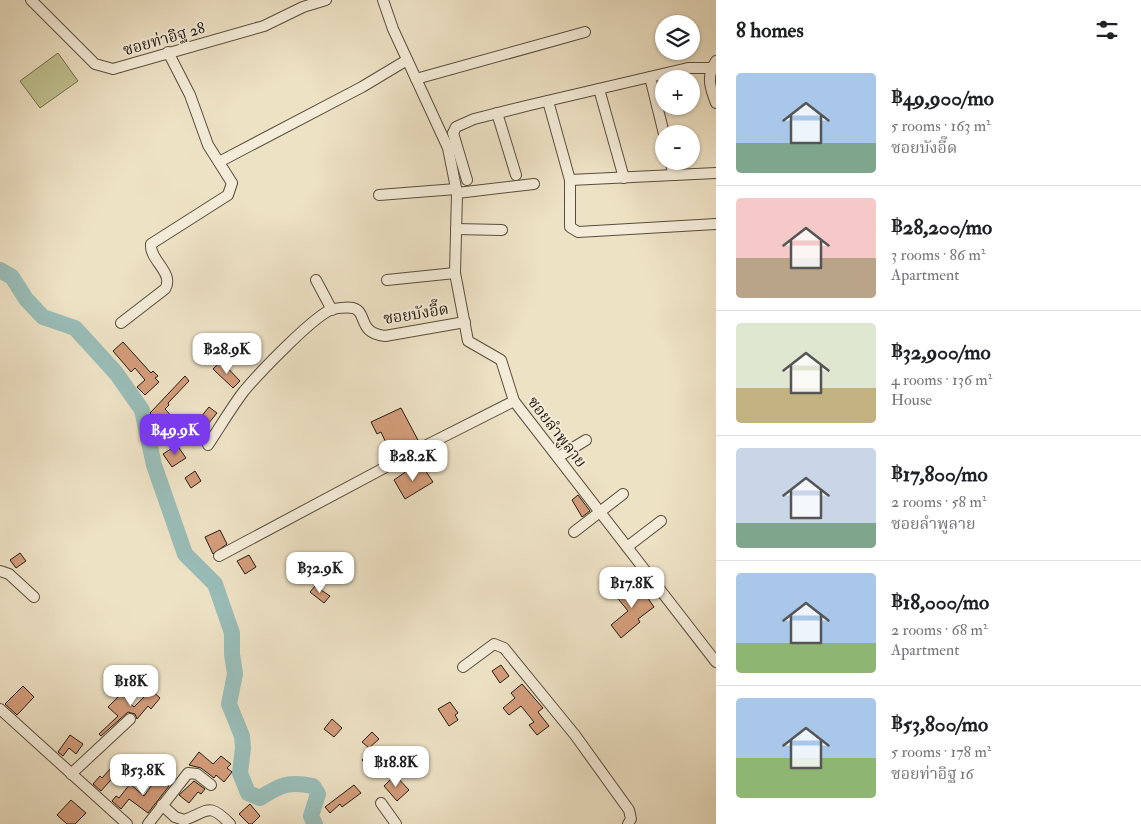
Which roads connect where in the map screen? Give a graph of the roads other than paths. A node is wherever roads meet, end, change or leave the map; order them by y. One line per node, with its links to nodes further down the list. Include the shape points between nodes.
1 (31, 0): 5 (street, ซอยท่าอิฐ 28, via 100,67 113,69)
2 (326, 0): 5 (street, ซอยท่าอิฐ 28, via 264,26)
3 (383, 0): 6 (street, ซอยลำพูลาย)
4 (585, 32): 9 (street)
5 (168, 52): 15 (street)
6 (407, 60): 9 (street, ซอยลำพูลาย); 15 (street)
7 (714, 65): 8 (street); 12 (street, via 710,86)
8 (650, 77): 10 (street); 14 (street)
9 (416, 79): 24 (street, ซอยลำพูลาย, via 448,148)
10 (600, 89): 11 (street); 20 (street)
11 (548, 101): 13 (street); 22 (street)
12 (716, 103)
13 (496, 113): 18 (street); 21 (street, via 454,128)
14 (662, 125)
15 (218, 162): 34 (street, via 232,183 228,194 151,244 150,250 168,284)
16 (673, 170): 19 (street)
17 (716, 174): 19 (street)
18 (516, 175)
19 (674, 175): 20 (street)
20 (624, 178): 22 (street)
21 (467, 180)
22 (570, 180): 26 (street, via 570,227 578,232)
23 (534, 184): 24 (street)
24 (457, 191): 25 (street); 27 (street, ซอยลำพูลาย)
25 (379, 195)
26 (716, 224)
27 (456, 229): 28 (street); 29 (street, ซอยลำพูลาย)
28 (502, 230)
29 (455, 273): 31 (street); 33 (street, ซอยลำพูลาย)
30 (316, 280): 32 (street)
31 (387, 280)
32 (332, 310): 33 (street, ซอยบังอี๊ด, via 354,308 366,328 374,335 385,336); 37 (street, via 312,322 244,391)
33 (465, 322): 35 (street, ซอยลำพูลาย, via 468,341 501,360)
34 (121, 323)
35 (514, 401): 38 (street, ซอยลำพูลาย); 44 (street)
36 (586, 440): 38 (street)
37 (208, 445)
38 (558, 457): 40 (street, ซอยลำพูลาย)
39 (623, 494): 40 (street)
40 (600, 513): 42 (street); 43 (street, ซอยลำพูลาย)
41 (661, 521): 43 (street)
42 (574, 532)
43 (627, 547): 47 (street, ซอยลำพูลาย)
44 (220, 556)
45 (0, 570): 46 (street)
46 (34, 597)
47 (715, 657)
48 (463, 667): 59 (street, via 488,646 494,644 504,648 575,735 629,810 631,818)
49 (0, 709): 51 (street)
50 (130, 720): 51 (street)
51 (71, 774): 55 (street)
52 (211, 785): 54 (street, via 198,774 188,773)
53 (382, 803): 58 (street)
54 (162, 805): 56 (street); 57 (street, via 175,818 184,820 205,809 216,811)
55 (127, 824)
56 (148, 824)
57 (230, 824)
58 (396, 824)
59 (628, 824)

